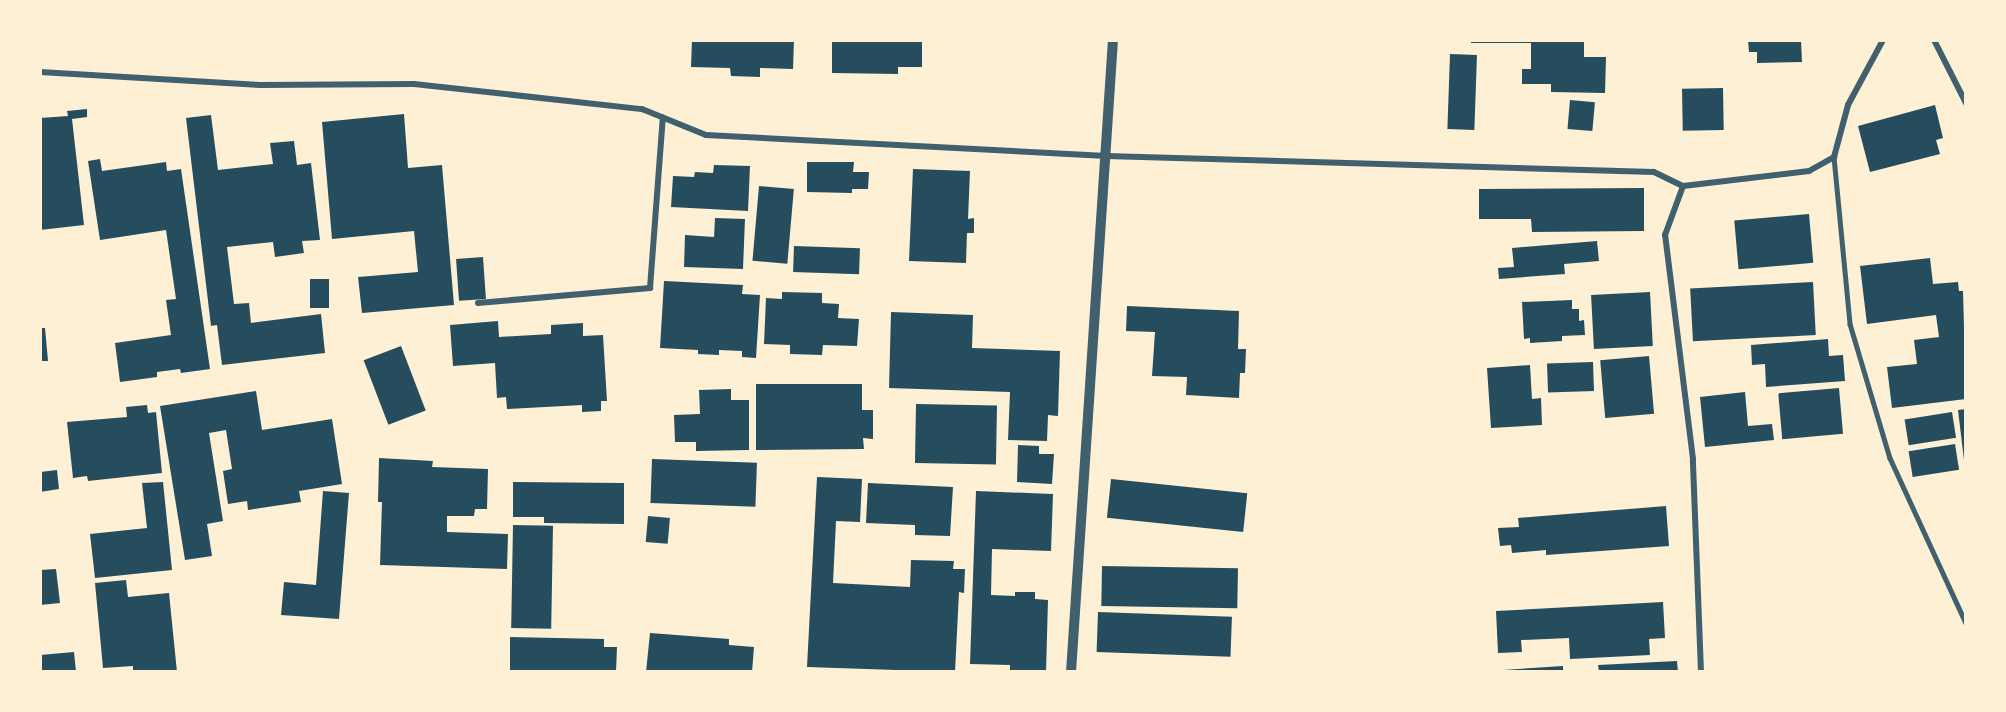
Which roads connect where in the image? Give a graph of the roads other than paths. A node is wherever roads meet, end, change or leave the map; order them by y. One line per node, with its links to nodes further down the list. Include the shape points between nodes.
1 (1113, 40): 7 (street)
2 (1883, 40): 8 (street, via 1848,105)
3 (1934, 40): 5 (street)
4 (40, 72): 6 (street, via 261,86 414,84 642,109)
5 (1965, 103)
6 (663, 117): 7 (street, via 706,135); 10 (street, via 650,288)
7 (1106, 156): 9 (street, via 1654,172); 12 (street)
8 (1834, 157): 9 (street, via 1809,171); 11 (lane, via 1850,324 1890,458)
9 (1683, 186): 13 (street, via 1665,236 1693,459)
10 (478, 303)
11 (1965, 623)
12 (1071, 672)
13 (1701, 672)

